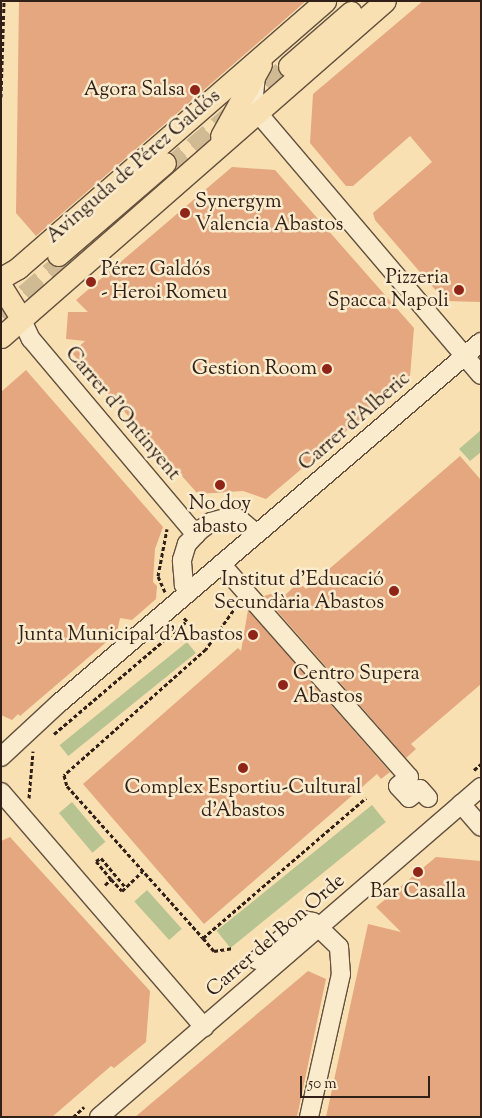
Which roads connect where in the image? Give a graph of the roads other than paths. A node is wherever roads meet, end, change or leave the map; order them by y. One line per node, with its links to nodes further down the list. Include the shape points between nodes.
1 (325, 1): 5 (main road, Avinguda de Pérez Galdós)
2 (351, 1): 5 (main road, Avinguda de Pérez Galdós)
3 (363, 1): 5 (main road, Avinguda de Pérez Galdós)
4 (385, 1): 6 (main road, Avinguda de Pérez Galdós)
5 (274, 62): 6 (street, via 254,84 253,104); 7 (main road, Avinguda de Pérez Galdós); 10 (main road, Avinguda de Pérez Galdós, via 18,268)
6 (257, 112): 7 (main road, Avinguda de Pérez Galdós); 15 (street)
7 (206, 156): 12 (main road, Avinguda de Pérez Galdós)
8 (167, 166): 9 (main road, Avinguda de Pérez Galdós)
9 (60, 258)
10 (1, 278)
11 (1, 286): 12 (main road)
12 (21, 318): 13 (main road, Avinguda de Pérez Galdós); 18 (street, Carrer d'Ontinyent, via 30,339)
13 (1, 337)
14 (481, 342): 15 (street, Carrer d'Alberic)
15 (465, 355): 16 (street); 17 (street, Carrer d'Alberic)
16 (481, 375)
17 (257, 534): 18 (street, via 239,519 228,517 211,522); 19 (street, Carrer d'Alberic)
18 (196, 535): 20 (street, via 187,544 182,560 184,585)
19 (221, 564): 20 (street, Carrer d'Alberic); 24 (street, via 409,777 398,786 409,798)
20 (189, 592): 21 (street, Carrer d'Alberic)
21 (1, 757)
22 (481, 787): 25 (street, Carrer del Bon Orde)
23 (1, 792): 29 (street)
24 (424, 793)
25 (461, 804): 26 (street); 27 (street, Carrer del Bon Orde)
26 (481, 827)
27 (319, 927): 28 (street, via 303,920); 29 (street, Carrer del Bon Orde); 31 (street, via 339,947 341,974)
28 (257, 960)
29 (204, 1027): 30 (street, Carrer del Bon Orde)
30 (99, 1117)
31 (309, 1117)

